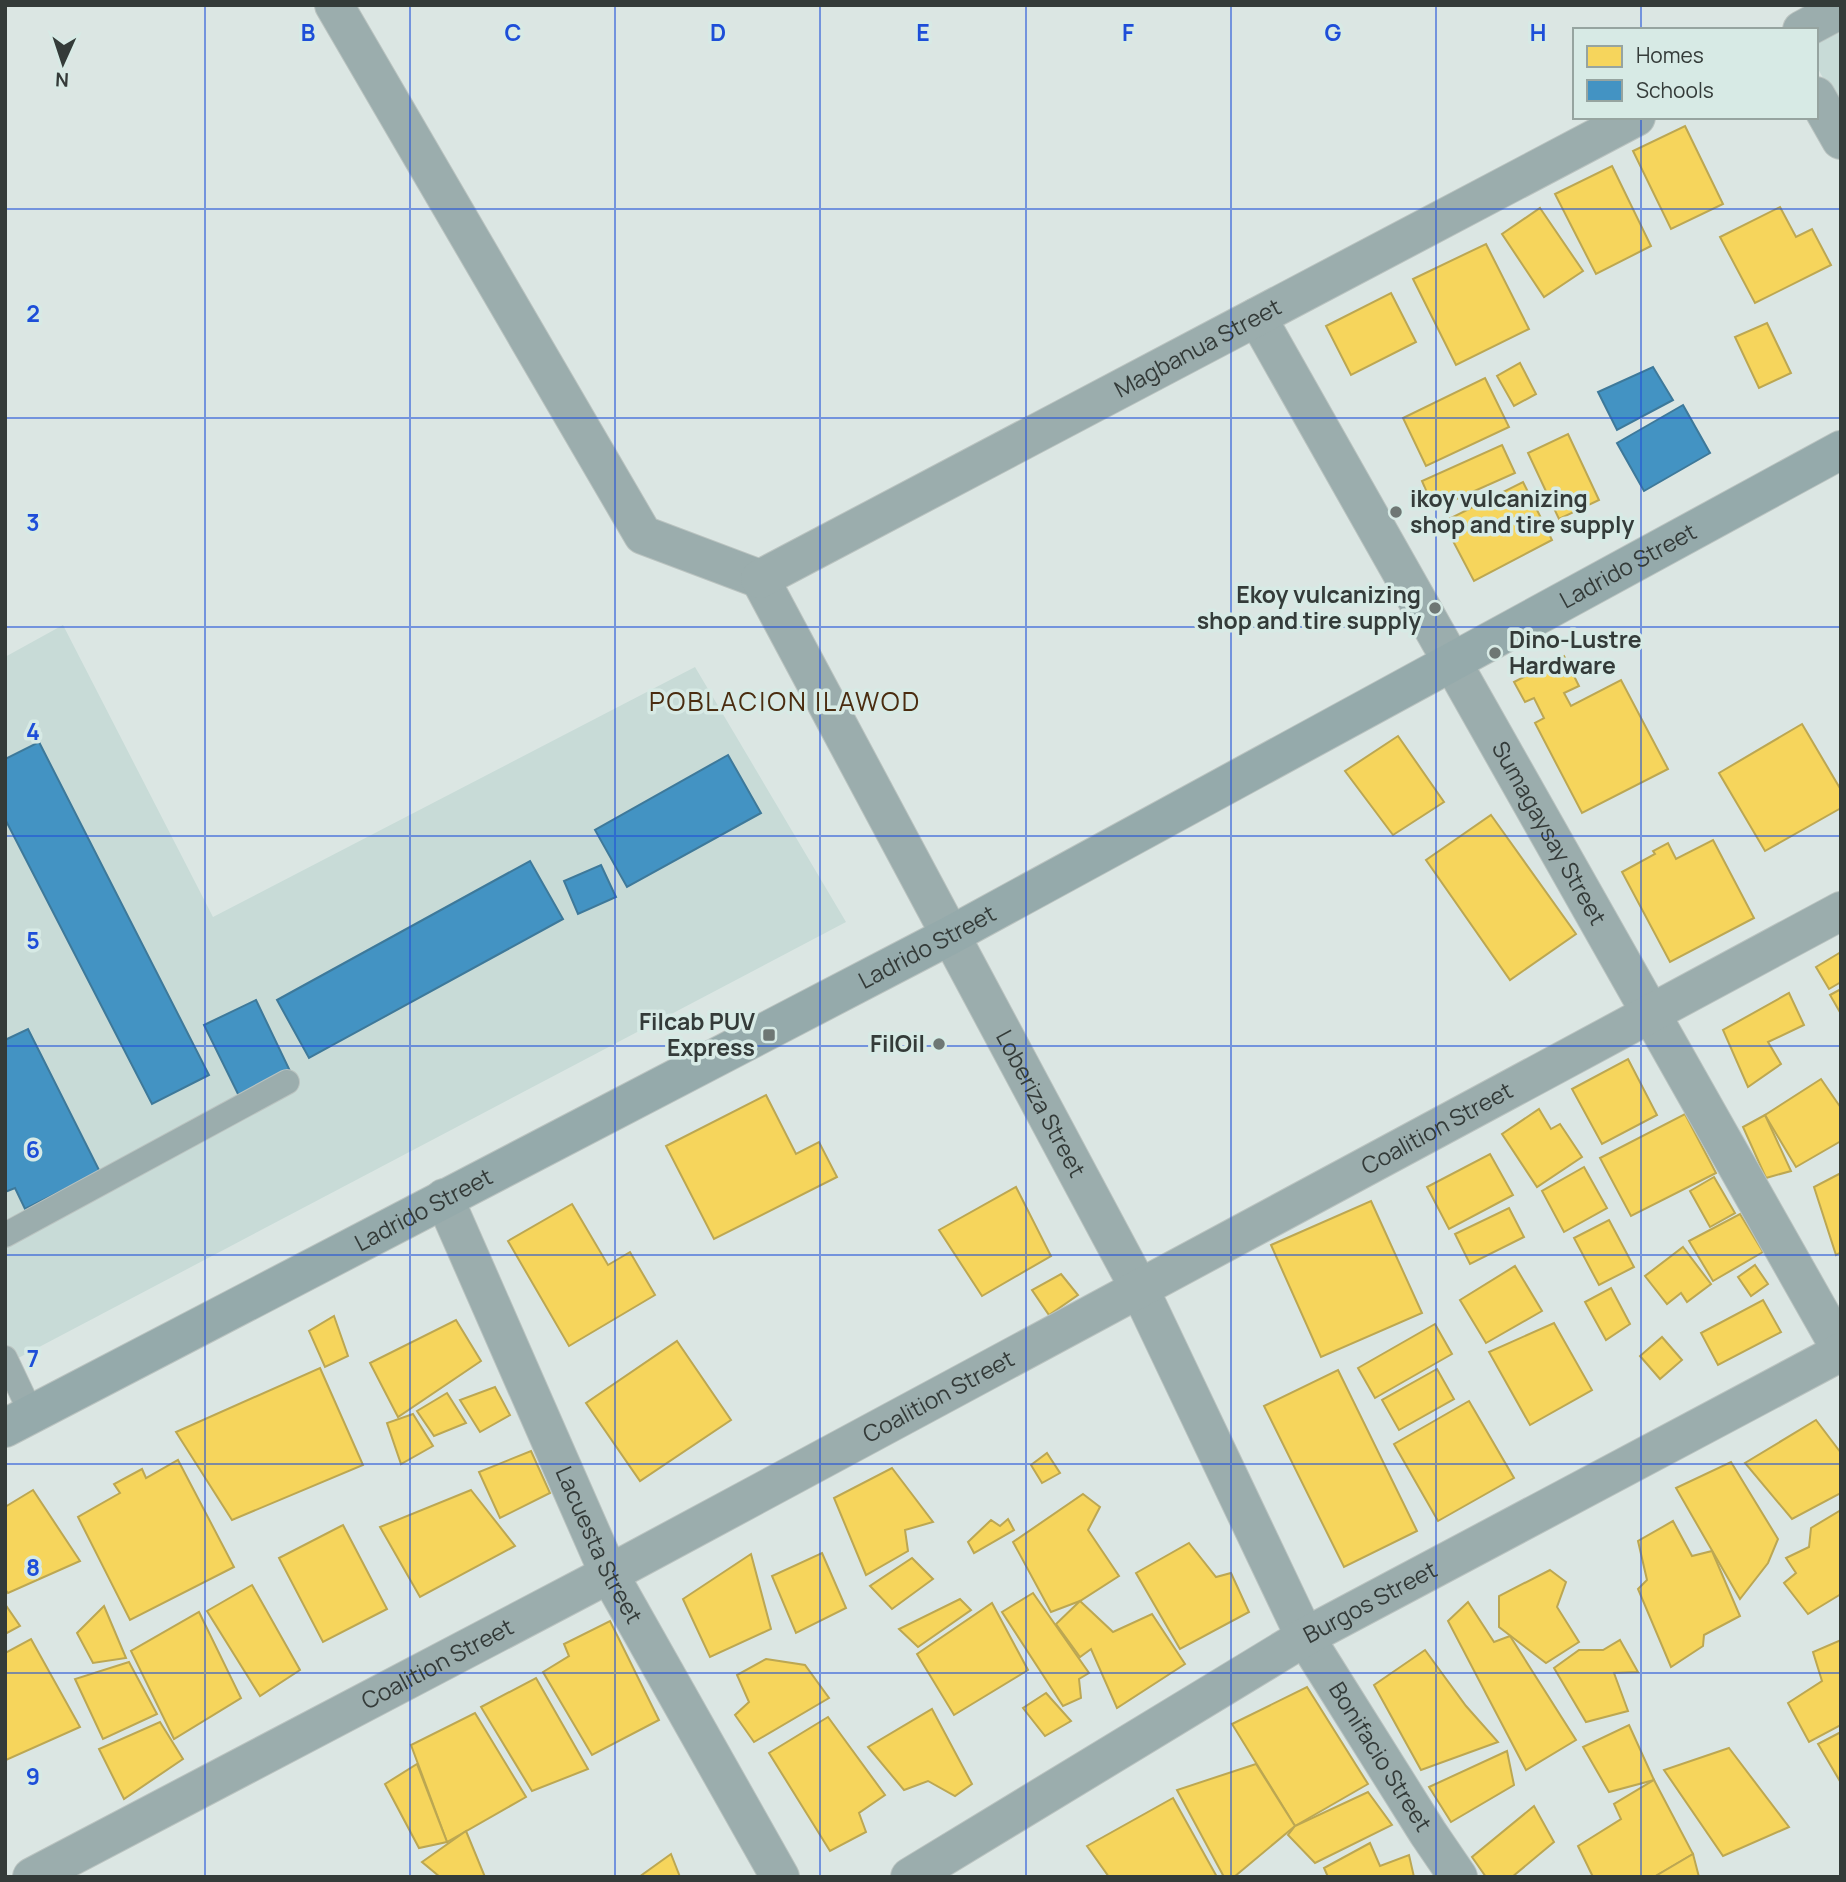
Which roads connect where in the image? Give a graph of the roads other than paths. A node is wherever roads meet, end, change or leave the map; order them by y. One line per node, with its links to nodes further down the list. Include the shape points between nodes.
1 (334, 5): 9 (street, via 643,535)
2 (1841, 9): 3 (street)
3 (1806, 28)
4 (1818, 100): 6 (street)
5 (1632, 119): 7 (street, Magbanua Street)
6 (1841, 140)
7 (1257, 317): 9 (street, Magbanua Street); 10 (street, Sumagaysay Street)
8 (1841, 450): 10 (main road, Ladrido Street)
9 (760, 579): 12 (street, Loberiza Street)
10 (1451, 661): 12 (main road, Ladrido Street); 13 (street, Sumagaysay Street)
11 (1841, 911): 13 (street, Coalition Street)
12 (951, 935): 15 (main road, Ladrido Street); 17 (street, Loberiza Street)
13 (1650, 1013): 17 (street, Coalition Street); 18 (street, Sumagaysay Street)
14 (287, 1082): 16 (lane)
15 (444, 1198): 20 (main road, Ladrido Street); 21 (street, Lacuesta Street)
16 (5, 1236)
17 (1139, 1288): 21 (street, Coalition Street); 22 (street, Loberiza Street)
18 (1841, 1351): 22 (street, Burgos Street)
19 (5, 1358): 20 (lane)
20 (18, 1421)
21 (609, 1574): 23 (street, Coalition Street); 24 (street, Lacuesta Street)
22 (1305, 1637): 25 (street, Burgos Street); 26 (street, Bonifacio Street)
23 (32, 1877)
24 (780, 1877)
25 (910, 1877)
26 (1458, 1877)

